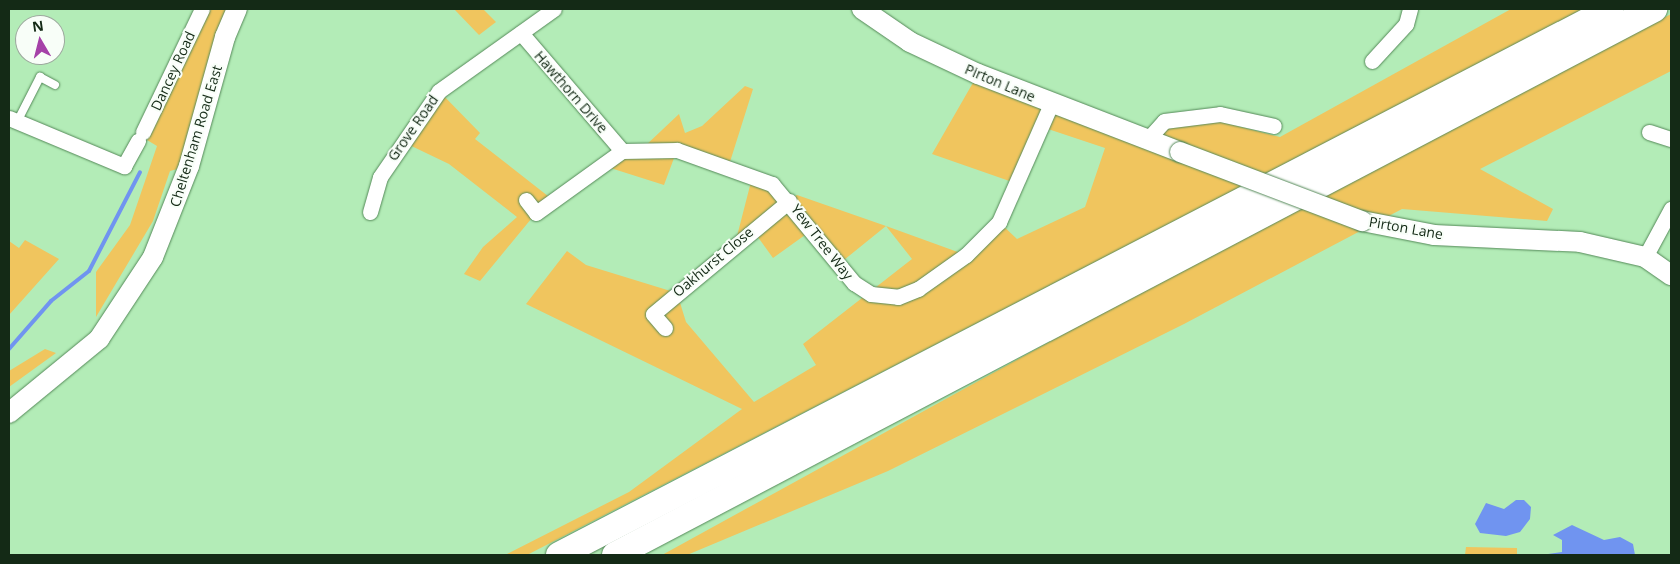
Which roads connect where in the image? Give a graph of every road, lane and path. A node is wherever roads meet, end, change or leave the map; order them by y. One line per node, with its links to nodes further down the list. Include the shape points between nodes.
1 (202, 9): 12 (street, Dancey Road, via 124,166)
2 (238, 9): 25 (street, Cheltenham Road East, via 225,38 189,166 153,257 99,339)
3 (554, 9): 8 (street, Grove Road)
4 (862, 9): 11 (street, Pirton Lane, via 910,42)
5 (1410, 9): 9 (street, via 1406,24)
6 (1611, 9): 26 (highway)
7 (1654, 9): 27 (highway)
8 (521, 33): 17 (street, Hawthorn Drive); 21 (street, Grove Road, via 439,92 380,177)
9 (1372, 61)
10 (55, 85): 12 (lane, via 40,77)
11 (1051, 104): 16 (street, Pirton Lane); 19 (street, Yew Tree Way, via 999,222 966,255 905,294 871,294 854,283)
12 (13, 120)
13 (1274, 126): 16 (street, via 1211,115 1164,121)
14 (1649, 132): 15 (street)
15 (1671, 139)
16 (1147, 140): 22 (street, Pirton Lane, bridge, via 1362,221 1434,236 1571,241)
17 (622, 151): 18 (street, via 536,213); 19 (street, Yew Tree Way, via 677,150 699,156 753,174)
18 (526, 200)
19 (789, 201): 24 (street, Oakhurst Close, via 654,314)
20 (1671, 209): 22 (street)
21 (370, 212)
22 (1645, 257): 23 (street, Pirton Lane)
23 (1671, 275)
24 (665, 328)
25 (9, 413)
26 (559, 555)
27 (615, 555)

